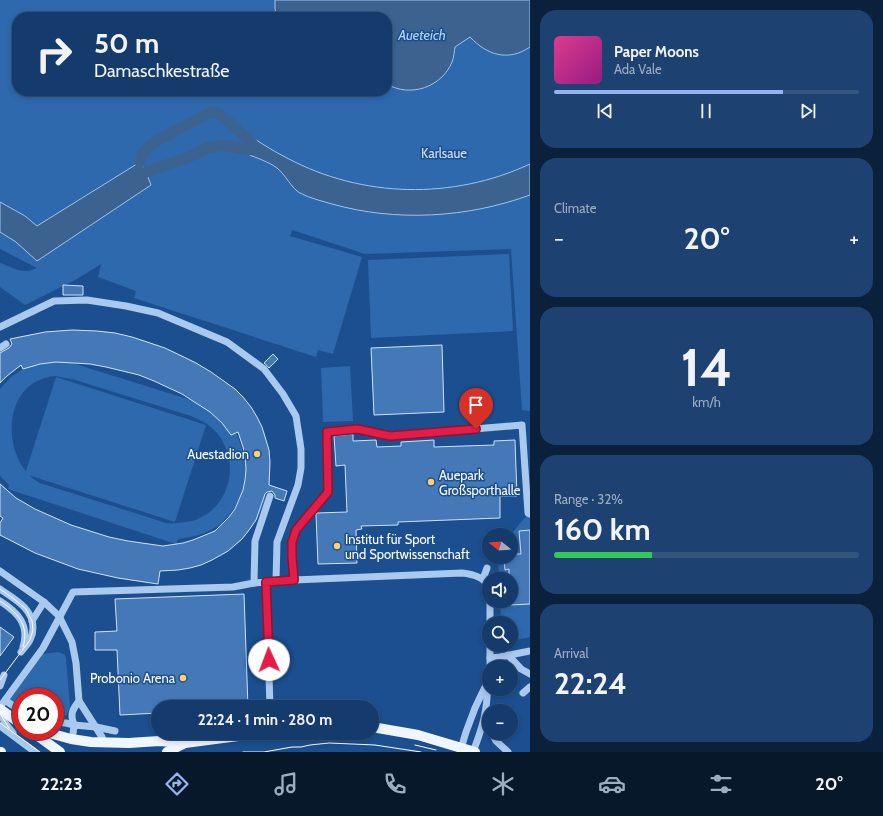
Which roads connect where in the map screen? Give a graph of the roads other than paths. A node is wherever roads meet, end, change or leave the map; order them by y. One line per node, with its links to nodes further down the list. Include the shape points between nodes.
1 (0, 326): 10 (street, via 54,301 87,300 126,306 158,313 227,342 264,369 296,416 301,449 298,485 277,542)
2 (270, 496): 11 (street, via 255,541)
3 (530, 514): 8 (street, via 522,425 390,436 357,429 327,432 328,492 296,530 292,542)
4 (487, 568): 6 (street)
5 (0, 571): 14 (street)
6 (486, 572)
7 (482, 578): 8 (street, via 462,573)
8 (294, 580): 10 (street)
9 (266, 582): 10 (street); 11 (street); 27 (street)
10 (276, 582)
11 (254, 583): 15 (street, via 234,587 73,592)
12 (0, 589): 16 (street, via 26,609)
13 (0, 601): 16 (street, via 23,623 25,639 21,652 32,635)
14 (44, 602): 15 (street); 16 (street)
15 (59, 616): 28 (street, via 72,642); 29 (street, via 43,648)
16 (32, 621)
17 (530, 651): 19 (street)
18 (490, 652): 20 (street)
19 (508, 655): 20 (street); 21 (street, via 521,669)
20 (490, 658)
21 (530, 674)
22 (4, 675): 23 (street)
23 (0, 686)
24 (530, 687): 26 (street)
25 (482, 693): 49 (street)
26 (523, 693)
27 (270, 700)
28 (79, 701): 33 (street, via 71,716); 35 (street)
29 (1, 707): 30 (street); 31 (main road); 38 (street, via 5,722)
30 (12, 709)
31 (12, 716)
32 (64, 723): 33 (street)
33 (74, 725): 35 (street); 40 (street)
34 (0, 726): 41 (street)
35 (96, 727): 39 (street); 43 (street)
36 (482, 727): 53 (street)
37 (379, 728): 49 (main road, via 418,735)
38 (12, 731)
39 (115, 731)
40 (73, 734)
41 (12, 735)
42 (64, 737): 48 (main road, via 91,742 159,741)
43 (102, 737)
44 (19, 740): 50 (street)
45 (43, 740): 51 (main road)
46 (213, 740): 48 (main road)
47 (496, 740): 54 (street)
48 (185, 744): 52 (main road)
49 (460, 750): 53 (main road)
50 (35, 752)
51 (60, 752)
52 (167, 752)
53 (474, 752)
54 (508, 752)

